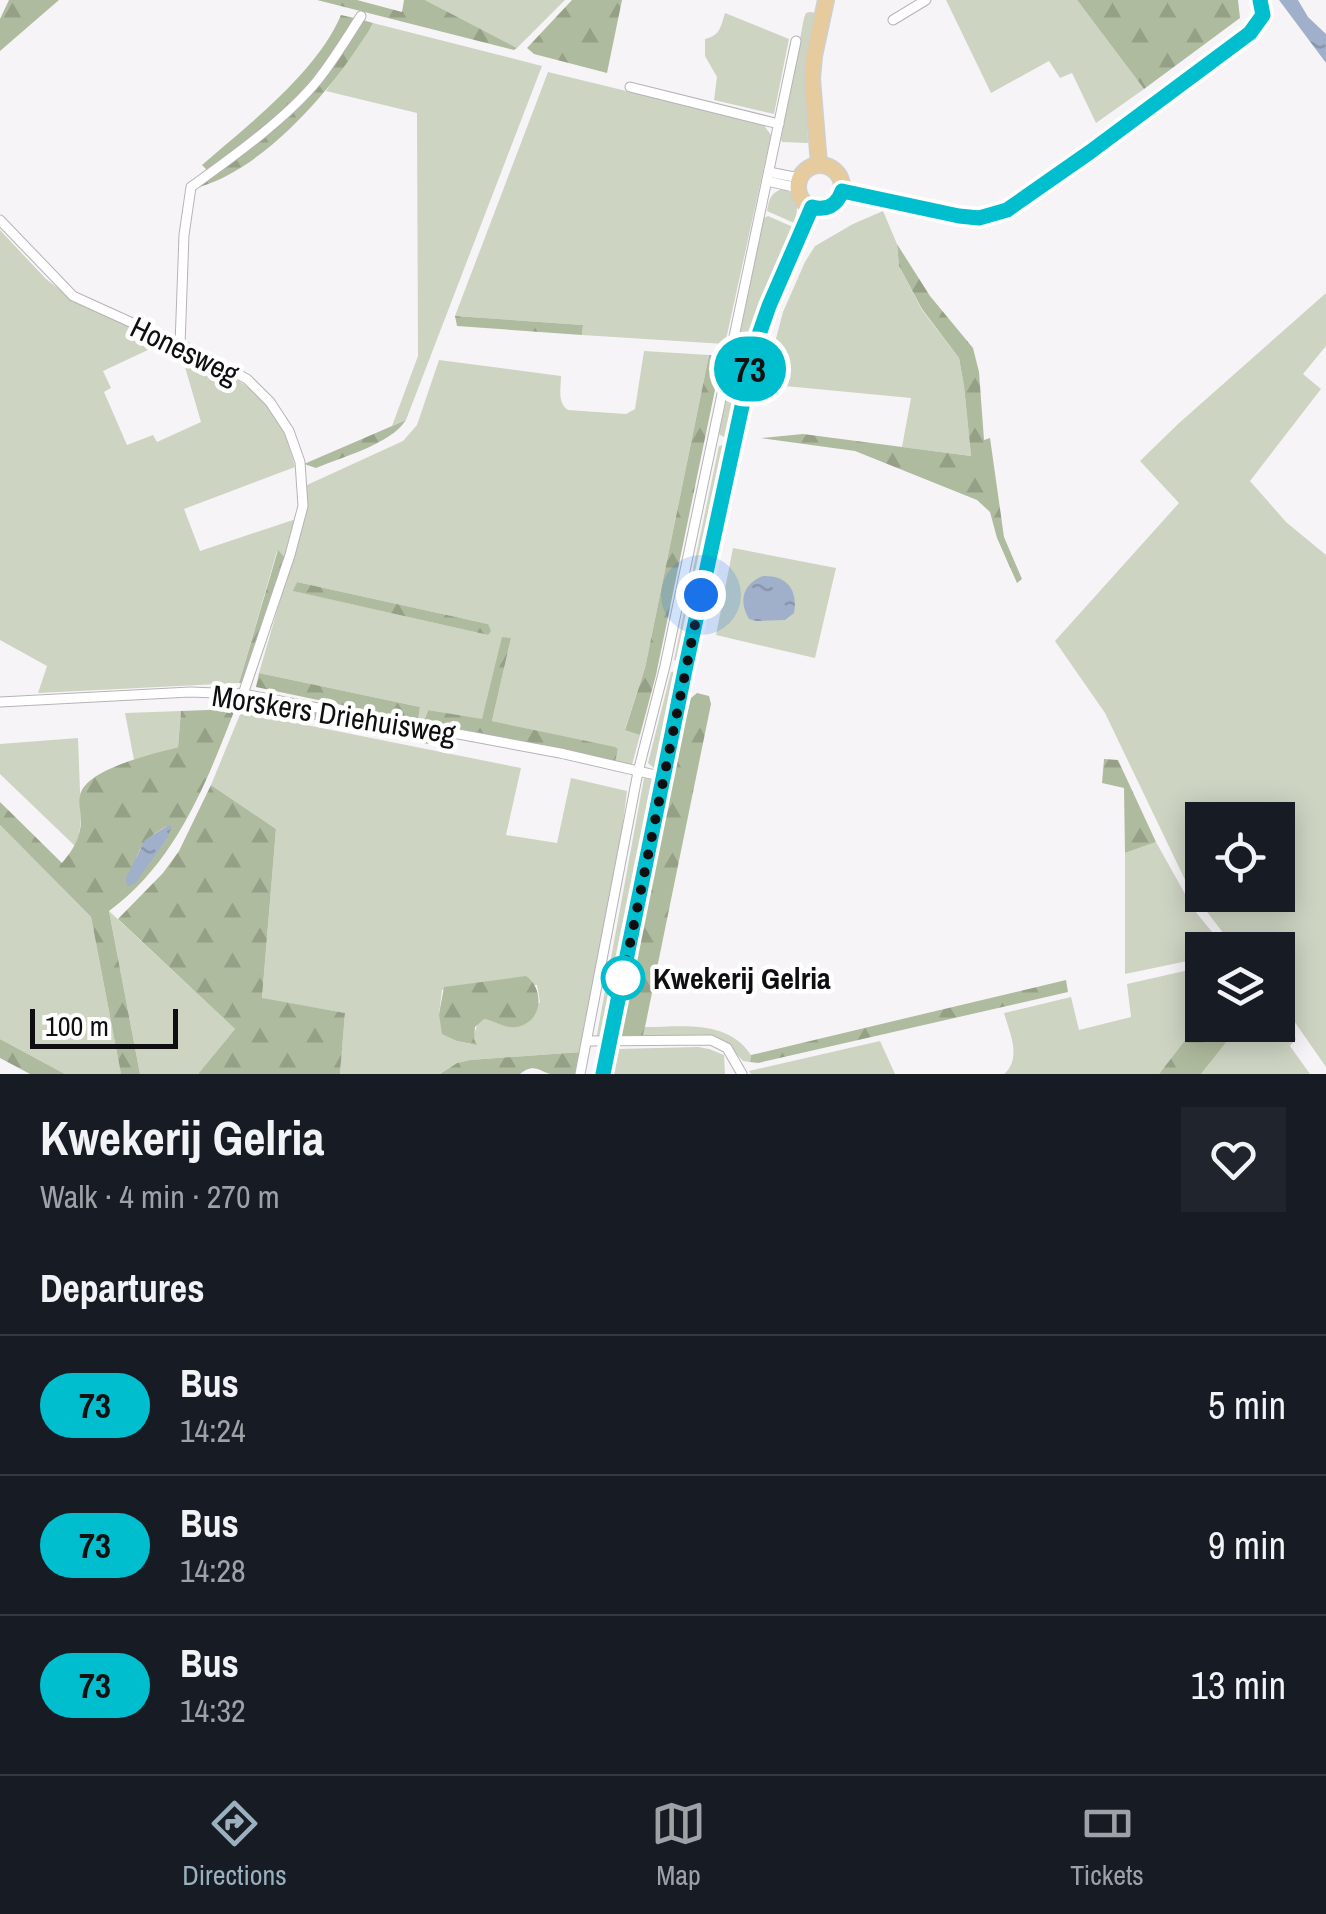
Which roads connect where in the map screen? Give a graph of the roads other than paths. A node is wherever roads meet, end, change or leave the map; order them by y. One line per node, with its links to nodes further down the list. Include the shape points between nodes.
1 (826, 0): 9 (main road, via 812,79)
2 (926, 0): 5 (street)
3 (1260, 0): 12 (street, via 1263,15 1250,33 1007,210 959,216)
4 (361, 16): 15 (street, via 292,106 190,187)
5 (893, 20)
6 (796, 41): 8 (street)
7 (630, 87): 8 (street)
8 (779, 124): 10 (street)
9 (818, 164): 11 (main road); 12 (main road, via 835,170)
10 (768, 176): 11 (street); 18 (street)
11 (799, 183): 13 (main road, via 802,200)
12 (842, 191): 13 (main road, via 833,205)
13 (812, 207): 19 (main road, via 755,346)
14 (0, 220): 15 (street, Honesweg, via 73,296)
15 (180, 345): 16 (street, Honesweg, via 262,392 300,462 298,531)
16 (243, 694): 17 (street, Morskers Driehuisweg); 18 (street, Morskers Driehuisweg)
17 (0, 702)
18 (638, 772): 19 (street, Morskers Driehuisweg); 21 (street)
19 (665, 777): 20 (main road)
20 (610, 1041): 21 (street); 23 (main road); 24 (street, via 710,1040 726,1048)
21 (587, 1042): 22 (street)
22 (580, 1074)
23 (603, 1074)
24 (742, 1074)

